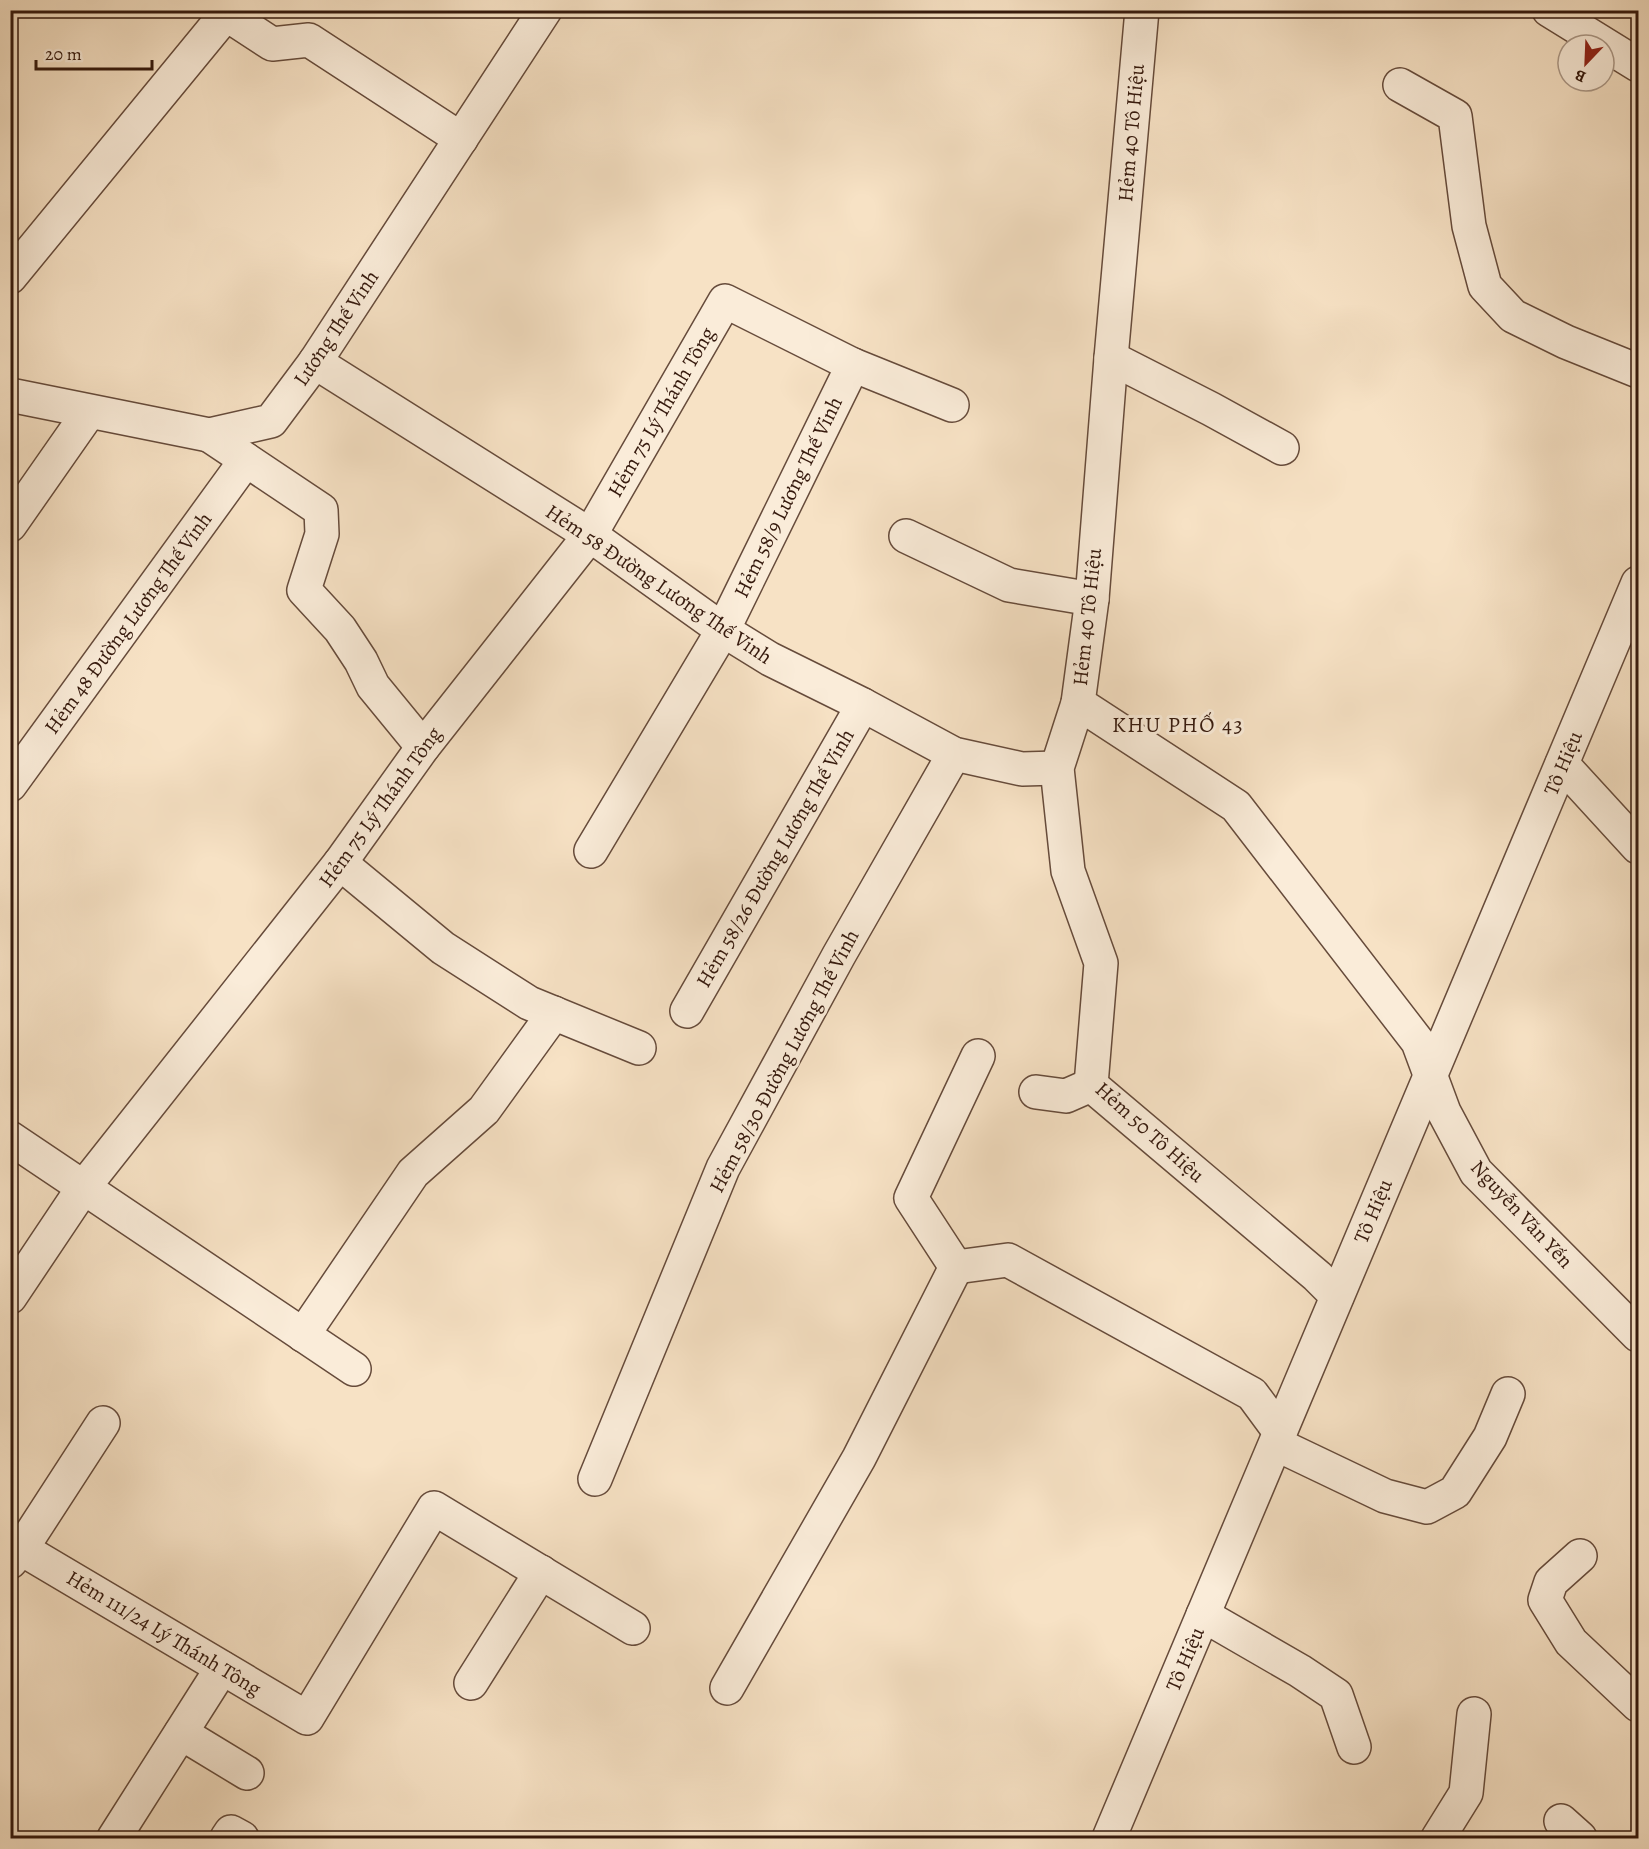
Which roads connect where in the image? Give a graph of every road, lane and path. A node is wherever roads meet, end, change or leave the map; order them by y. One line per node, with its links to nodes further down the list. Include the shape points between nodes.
1 (545, 10): 6 (street, Lương Thế Vinh)
2 (1143, 10): 8 (street, Hẻm 40 Tô Hiệu)
3 (1549, 10): 4 (street)
4 (1638, 65)
5 (1400, 85): 11 (street, via 1455,116 1469,226 1485,285 1513,316)
6 (461, 139): 7 (street, via 309,40 272,44 226,15); 9 (street, Lương Thế Vinh)
7 (10, 277)
8 (1111, 358): 16 (street); 22 (street, Hẻm 40 Tô Hiệu)
9 (315, 362): 15 (street, Lương Thế Vinh, via 271,421); 19 (street, Hẻm 58 Đường Lương Thế Vinh)
10 (853, 364): 13 (street); 19 (street, Hẻm 75 Lý Thánh Tông, via 725,301); 23 (street, Hẻm 58/9 Lương Thế Vinh)
11 (1638, 371)
12 (10, 396): 14 (street, Lương Thế Vinh)
13 (952, 405)
14 (89, 412): 15 (street, Lương Thế Vinh); 18 (street)
15 (209, 435): 17 (street)
16 (1282, 448)
17 (246, 460): 26 (street, via 321,510 322,534 304,590 340,629 373,686); 30 (street, Hẻm 48 Đường Lương Thế Vinh)
18 (10, 525)
19 (590, 535): 23 (street, Hẻm 58 Đường Lương Thế Vinh); 26 (street, Hẻm 75 Lý Thánh Tông)
20 (906, 536): 22 (street, via 1009,585)
21 (1638, 583): 28 (street, Tô Hiệu)
22 (1092, 599): 24 (street, Hẻm 40 Tô Hiệu)
23 (723, 630): 25 (street, Hẻm 58 Đường Lương Thế Vinh, via 770,660); 32 (street, Hẻm 58/9 Lương Thế Vinh)
24 (1078, 703): 29 (street, Hẻm 50 Tô Hiệu); 38 (street, Hẻm 40 Tô Hiệu, via 1236,806 1418,1041)
25 (863, 705): 27 (street, Hẻm 58 Đường Lương Thế Vinh); 34 (street, Hẻm 58/26 Đường Lương Thế Vinh)
26 (423, 747): 33 (street, Hẻm 75 Lý Thánh Tông)
27 (954, 754): 29 (street, Hẻm 58 Đường Lương Thế Vinh, via 1022,769); 52 (street, Hẻm 58/30 Đường Lương Thế Vinh, via 723,1168)
28 (1562, 764): 31 (street); 38 (street, Tô Hiệu)
29 (1057, 768): 39 (street, Hẻm 50 Tô Hiệu, via 1068,871 1101,963)
30 (10, 785)
31 (1638, 847)
32 (591, 851)
33 (340, 863): 35 (street, via 443,948 529,1004); 42 (street, Hẻm 75 Lý Thánh Tông)
34 (687, 1011)
35 (554, 1013): 36 (street); 46 (street, via 484,1110 413,1173)
36 (639, 1048)
37 (978, 1056): 43 (street, via 911,1198)
38 (1431, 1076): 44 (street, Tô Hiệu); 47 (street, Nguyễn Văn Yến, via 1444,1112 1476,1172)
39 (1091, 1085): 40 (street, via 1066,1096); 44 (street, Hẻm 50 Tô Hiệu)
40 (1036, 1092)
41 (10, 1138): 42 (street)
42 (83, 1188): 45 (street, Hẻm 75 Lý Thánh Tông); 46 (street)
43 (957, 1267): 51 (street, via 1008,1260 1252,1394); 60 (street, via 859,1458)
44 (1336, 1296): 51 (street, Tô Hiệu)
45 (10, 1297)
46 (303, 1335): 48 (street)
47 (1638, 1335)
48 (354, 1369)
49 (1508, 1394): 51 (street, via 1490,1437 1455,1492 1427,1507 1385,1496)
50 (103, 1422): 53 (street)
51 (1278, 1438): 56 (street, Tô Hiệu)
52 (595, 1479)
53 (14, 1551): 58 (street, Hẻm 111/24 Lý Thánh Tông)
54 (1580, 1556): 61 (street, via 1551,1582 1545,1600 1571,1642)
55 (541, 1572): 57 (street); 58 (street, Hẻm 111/24 Lý Thánh Tông, via 434,1508 307,1718); 59 (street)
56 (1203, 1615): 64 (street, via 1336,1695); 69 (street, Tô Hiệu)
57 (633, 1628)
58 (222, 1668): 63 (street)
59 (471, 1683)
60 (727, 1688)
61 (1638, 1705)
62 (1474, 1714): 70 (street, via 1466,1793)
63 (181, 1733): 65 (street); 66 (street)
64 (1354, 1747)
65 (246, 1773)
66 (114, 1839)
67 (226, 1839): 68 (street, via 231,1832)
68 (242, 1839)
69 (1109, 1839)
70 (1438, 1839)

